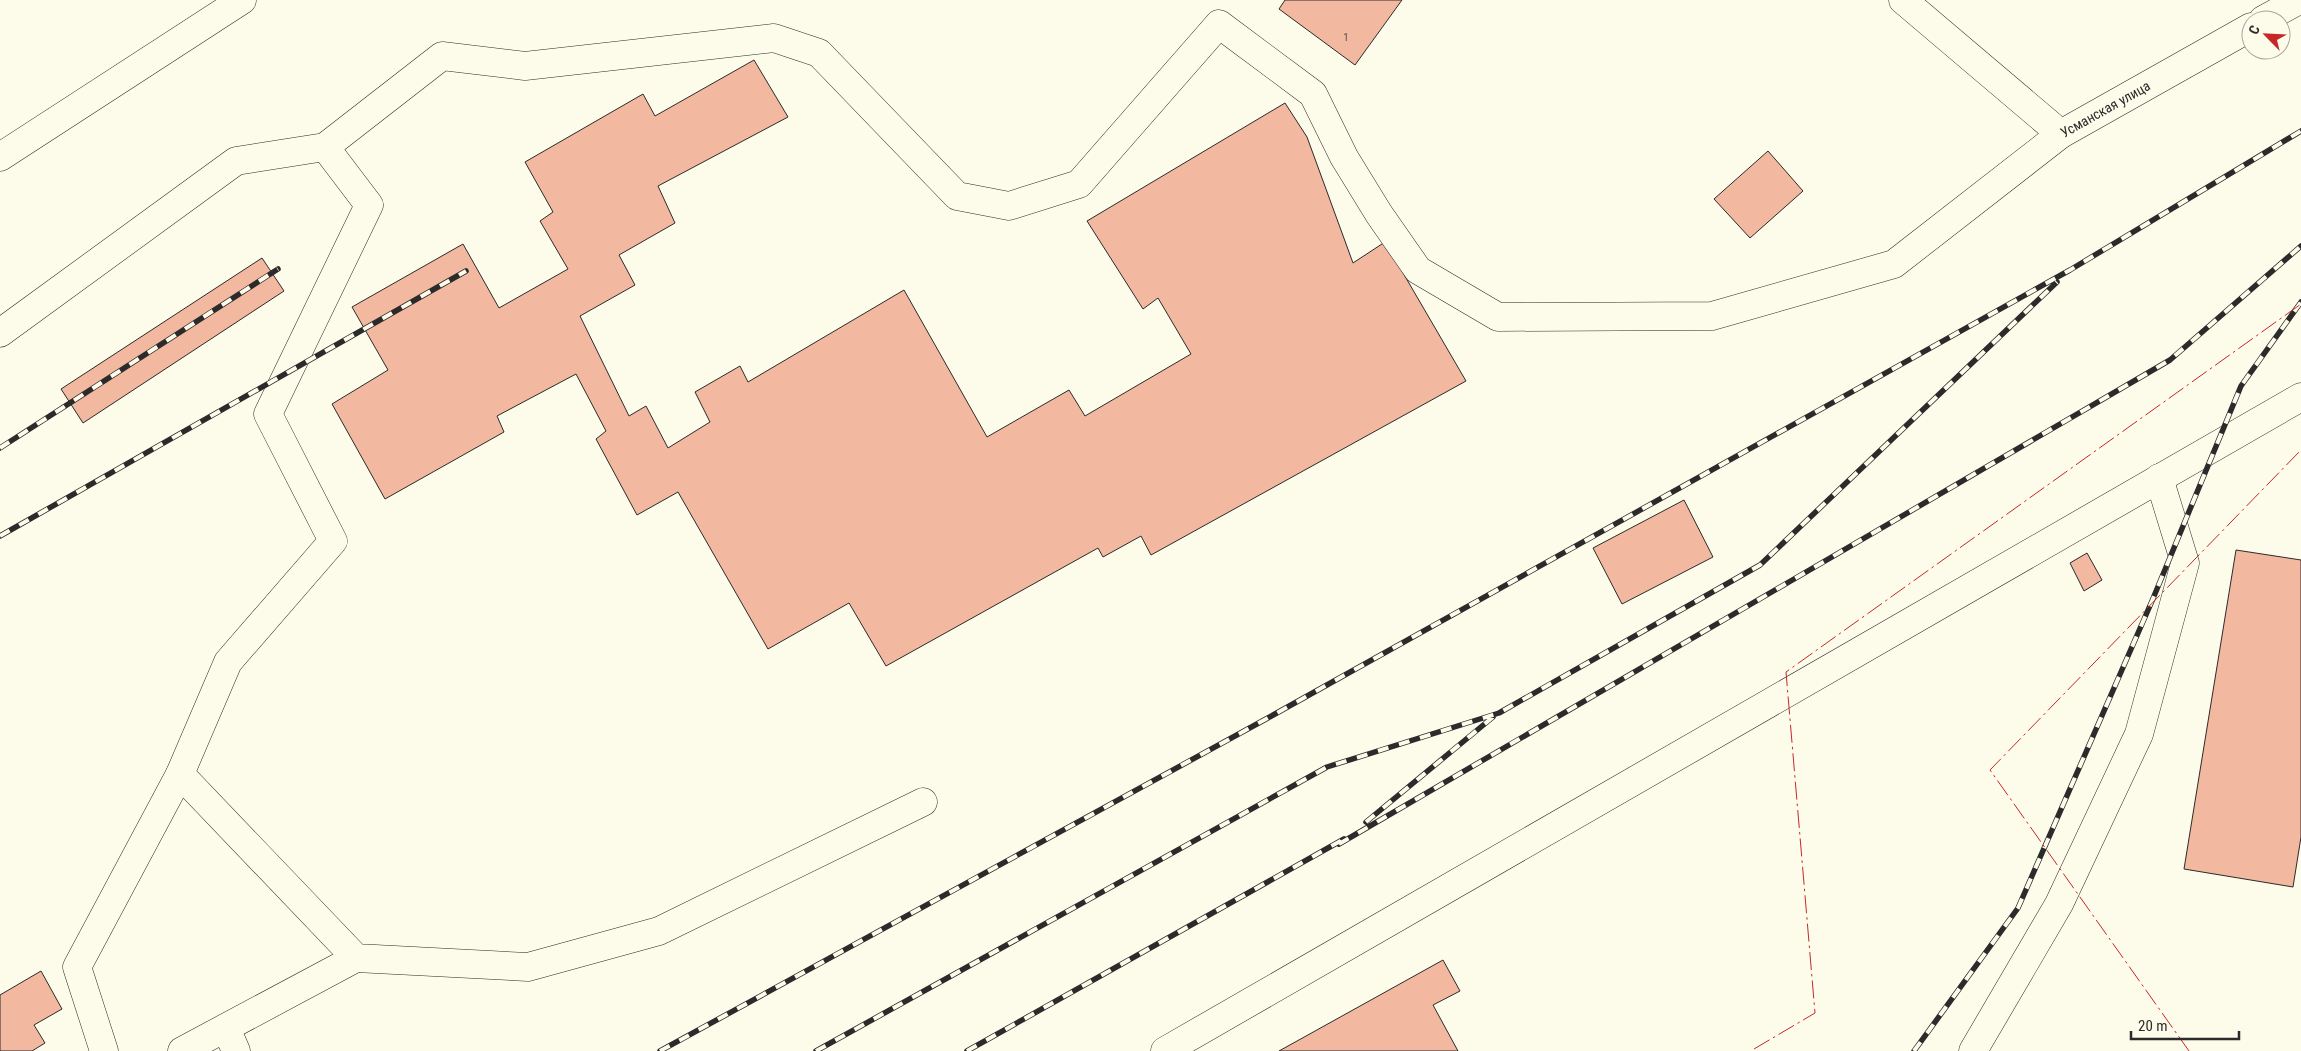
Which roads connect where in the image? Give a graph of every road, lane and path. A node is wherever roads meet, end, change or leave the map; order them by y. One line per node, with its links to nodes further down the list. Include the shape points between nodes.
1 (242, 0): 8 (street)
2 (1903, 0): 6 (street, Усманская улица)
3 (2299, 0): 4 (street)
4 (2281, 10)
5 (2241, 33): 6 (street, Усманская улица)
6 (2061, 134): 7 (street, via 1894,264 1712,316 1498,317 1418,270 1344,157 1313,94 1218,24 1079,184 1010,206 957,196 818,53 774,38 526,66 442,56)
7 (325, 147): 9 (street, via 236,161); 12 (street, via 369,205 268,414 333,541 228,662)
8 (0, 157)
9 (0, 333)
10 (2301, 398): 11 (street)
11 (2159, 478): 18 (street); 19 (street, via 2185,563 2138,734 2059,904)
12 (180, 774): 14 (street); 16 (street, via 77,967)
13 (923, 802): 14 (street, via 650,934 528,967)
14 (356, 958): 15 (street)
15 (231, 1039): 17 (street)
16 (104, 1051)
17 (182, 1051)
18 (1165, 1051)
19 (1973, 1051)

